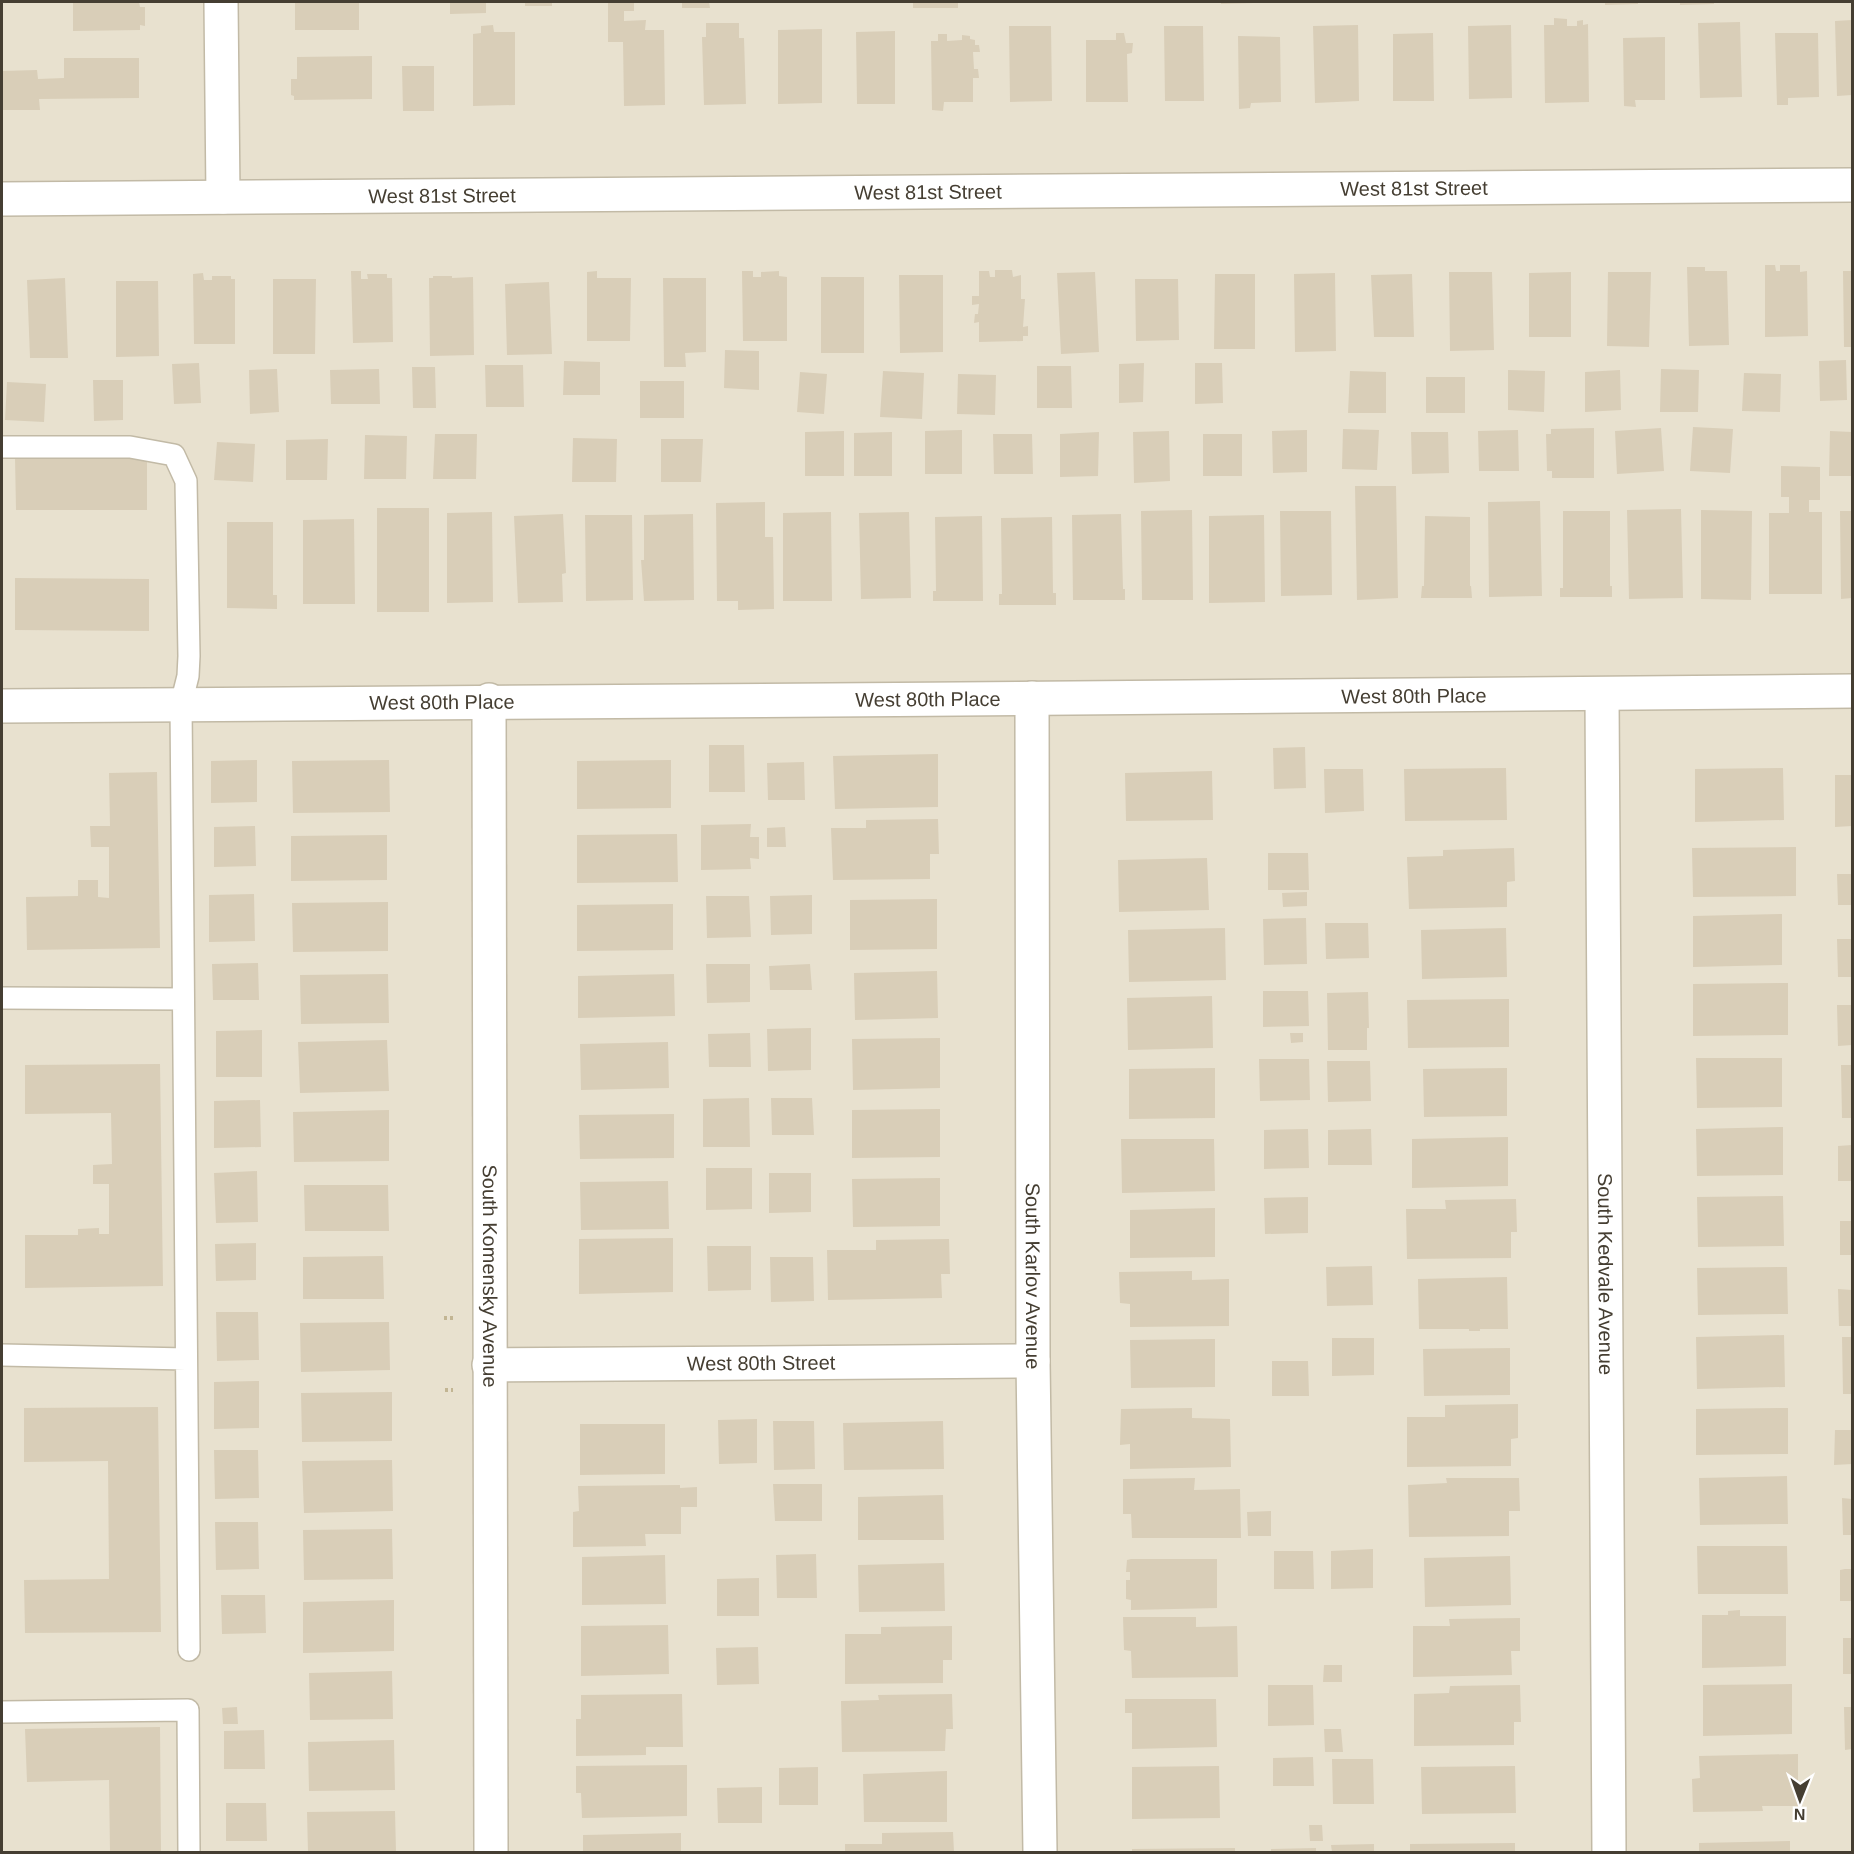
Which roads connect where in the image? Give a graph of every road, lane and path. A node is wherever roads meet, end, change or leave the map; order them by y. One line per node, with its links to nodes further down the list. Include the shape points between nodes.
1 (221, 2): 3 (street)
2 (1852, 184): 3 (street, West 81st Street)
3 (223, 197): 4 (street, West 81st Street)
4 (2, 199)
5 (2, 447): 10 (lane, via 130,447 174,455 186,481 189,656)
6 (1852, 691): 7 (street, West 80th Place)
7 (1602, 695): 8 (street, West 80th Place); 23 (street, South Kedvale Avenue)
8 (1032, 698): 9 (street, West 80th Place); 16 (street, South Karlov Avenue)
9 (489, 700): 10 (street, West 80th Place); 17 (street, South Komensky Avenue)
10 (181, 704): 11 (street, West 80th Place); 13 (lane)
11 (2, 706)
12 (2, 998): 13 (lane)
13 (183, 999): 15 (lane)
14 (2, 1355): 15 (lane)
15 (186, 1359): 18 (lane)
16 (1033, 1361): 17 (street, West 80th Street); 22 (street, South Karlov Avenue)
17 (489, 1365): 21 (street, South Komensky Avenue)
18 (189, 1650)
19 (2, 1712): 20 (lane, via 188,1710)
20 (189, 1852)
21 (491, 1852)
22 (1040, 1852)
23 (1609, 1852)

